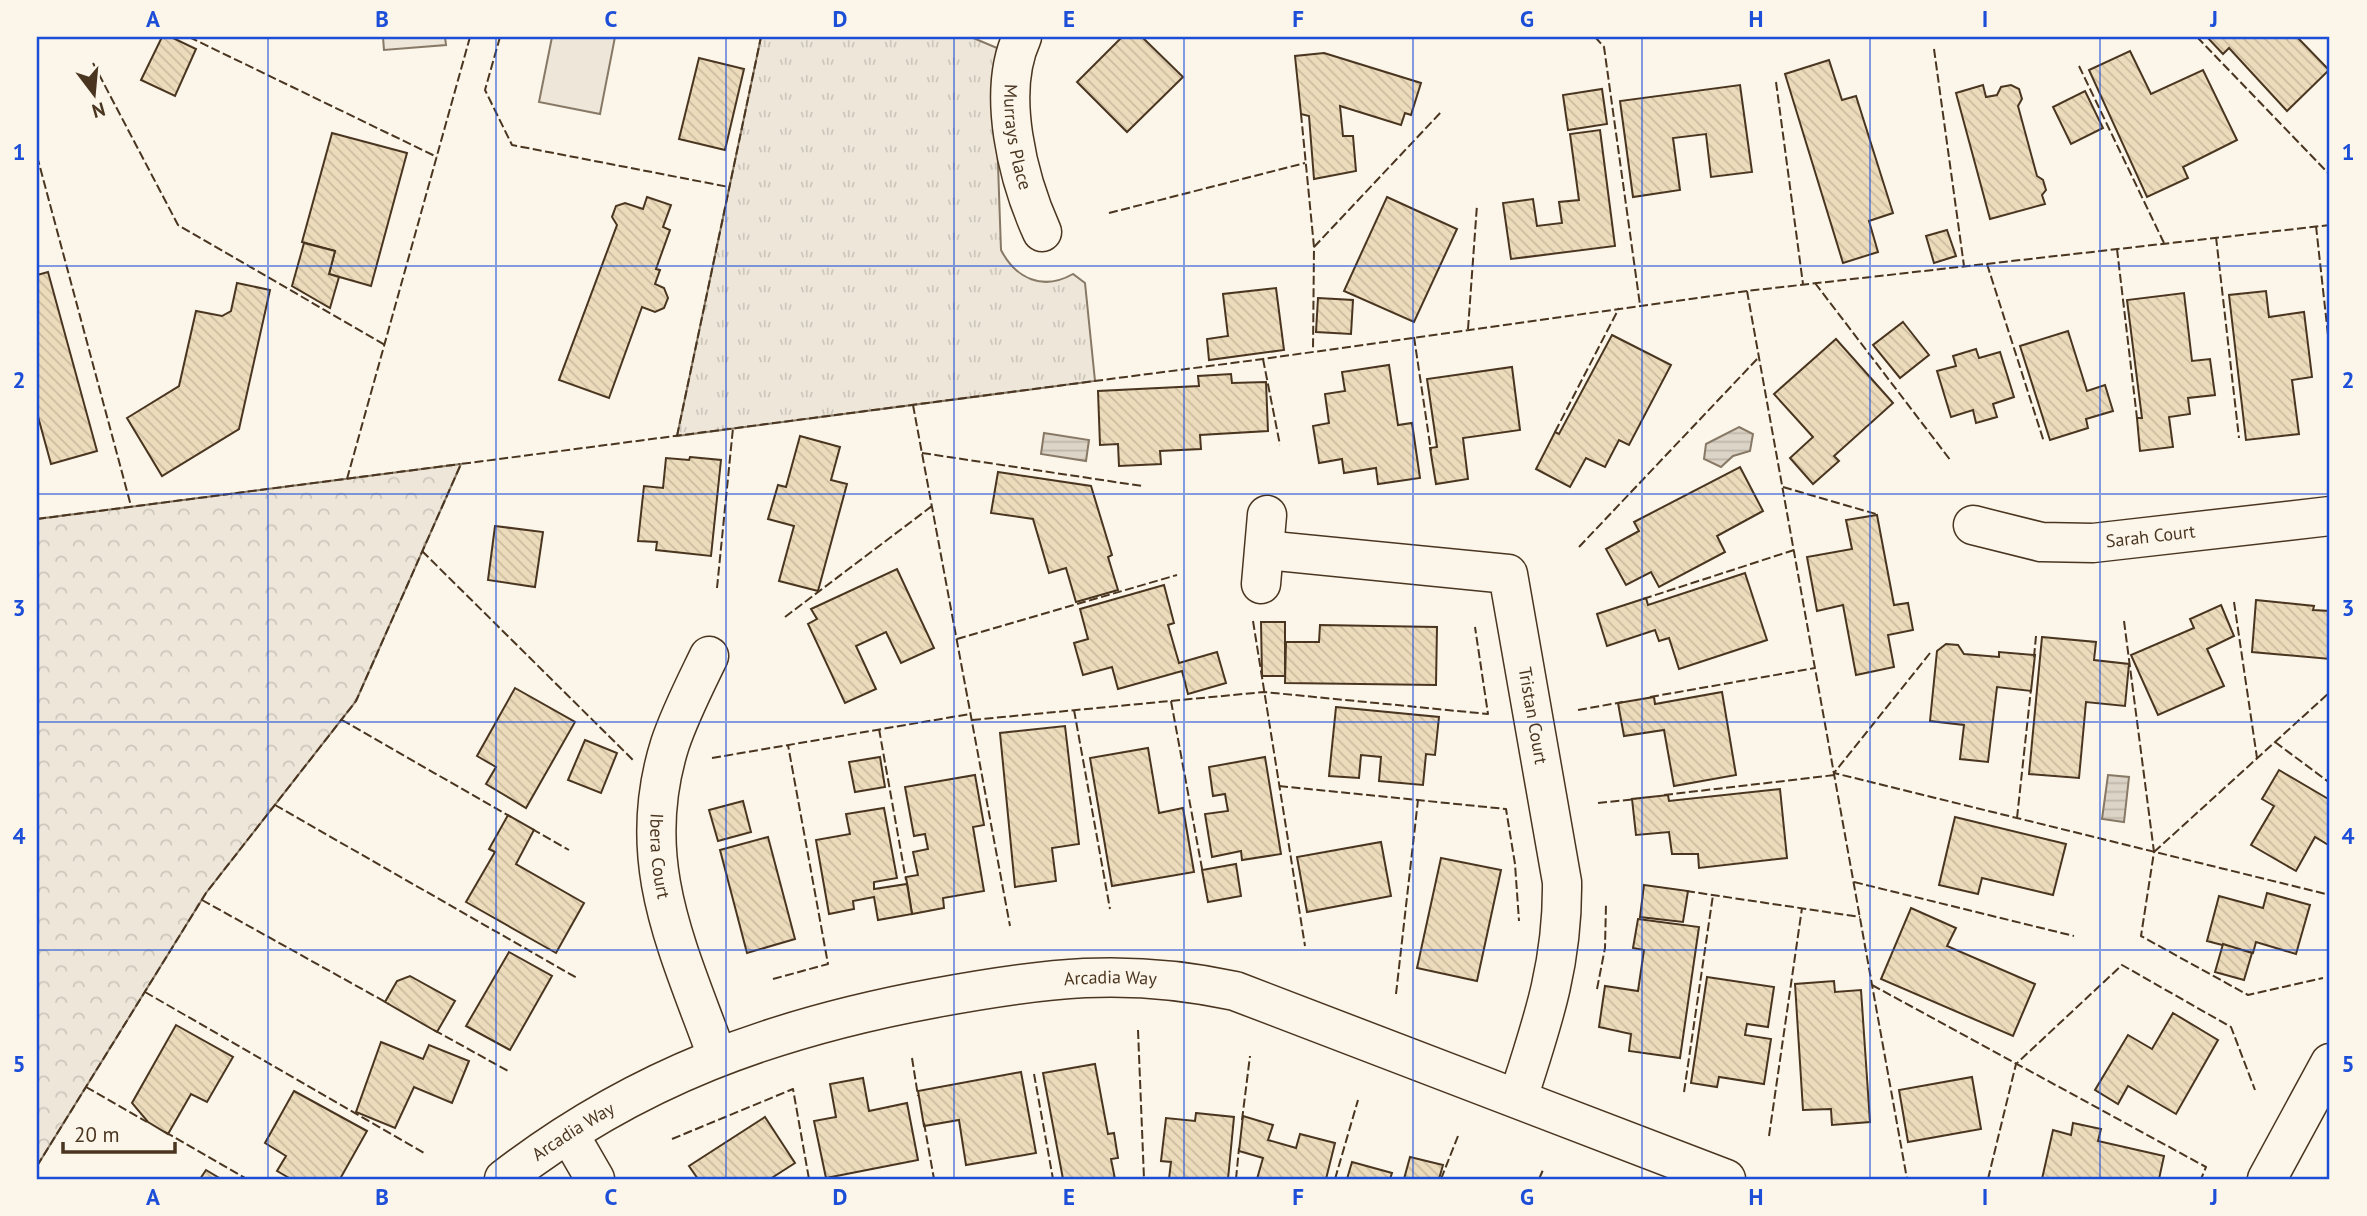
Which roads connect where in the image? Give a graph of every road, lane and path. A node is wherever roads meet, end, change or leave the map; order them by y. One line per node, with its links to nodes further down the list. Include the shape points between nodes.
1 (1022, 37): 2 (street, Murrays Place, via 1013,70 1015,151)
2 (1042, 232)
3 (2330, 516): 4 (street, Sarah Court, via 2081,544 2041,542)
4 (1973, 525)
5 (1264, 550): 9 (street, Tristan Court, via 1508,574 1562,882 1555,979)
6 (709, 656): 7 (street, Ibera Court, via 679,720 663,769 655,857 667,913)
7 (717, 1056): 9 (street, Arcadia Way, via 796,1028 992,987 1056,978 1149,977 1189,981 1255,998); 10 (street, Arcadia Way)
8 (2330, 1063): 14 (street)
9 (1518, 1098): 13 (street, Arcadia Way)
10 (569, 1134): 11 (street, Arcadia Way); 12 (street)
11 (504, 1179)
12 (595, 1179)
13 (1726, 1179)
14 (2267, 1179)

